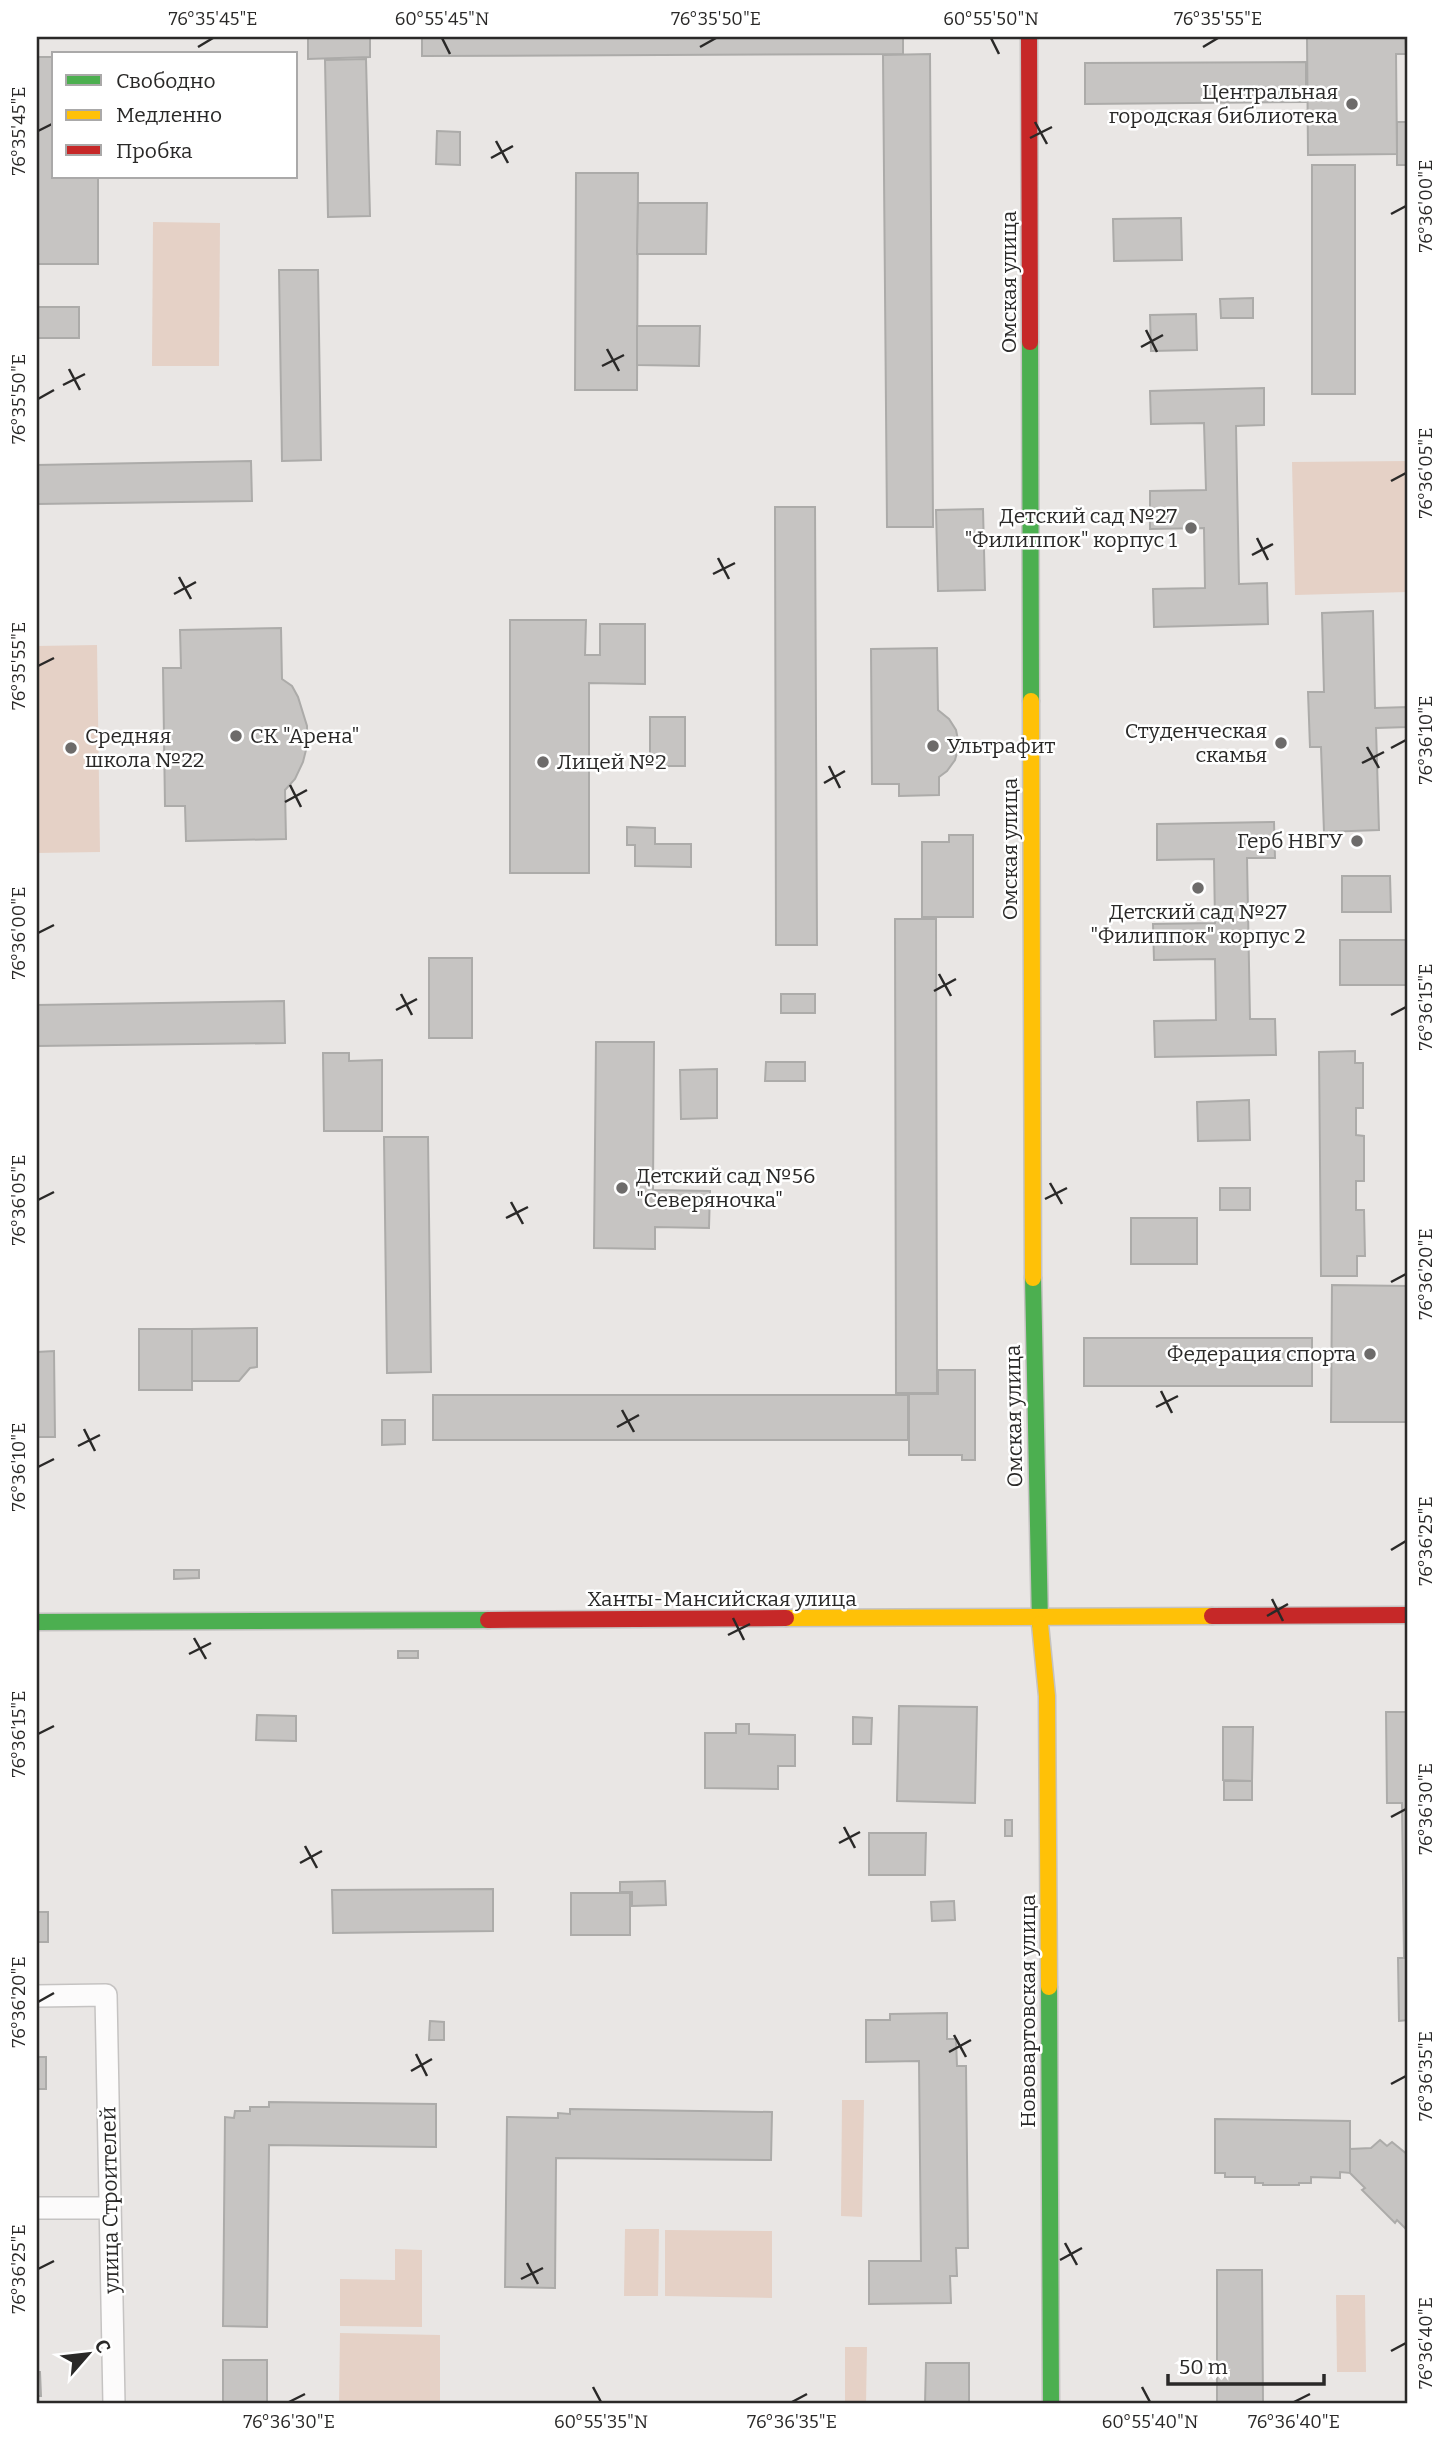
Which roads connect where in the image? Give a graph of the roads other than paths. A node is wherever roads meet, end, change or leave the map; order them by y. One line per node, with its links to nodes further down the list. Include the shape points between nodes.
1 (1029, 37): 3 (main road, Омская улица, via 1033,1302)
2 (1408, 1615): 3 (main road, Ханты-Мансийская улица)
3 (1040, 1619): 4 (main road, Ханты-Мансийская улица); 9 (main road, Нововартовская улица, via 1047,1696)
4 (37, 1622)
5 (37, 1996): 7 (street, улица Строителей, via 106,1995)
6 (37, 2208): 7 (street)
7 (110, 2208): 8 (street, улица Строителей)
8 (114, 2404)
9 (1051, 2404)

